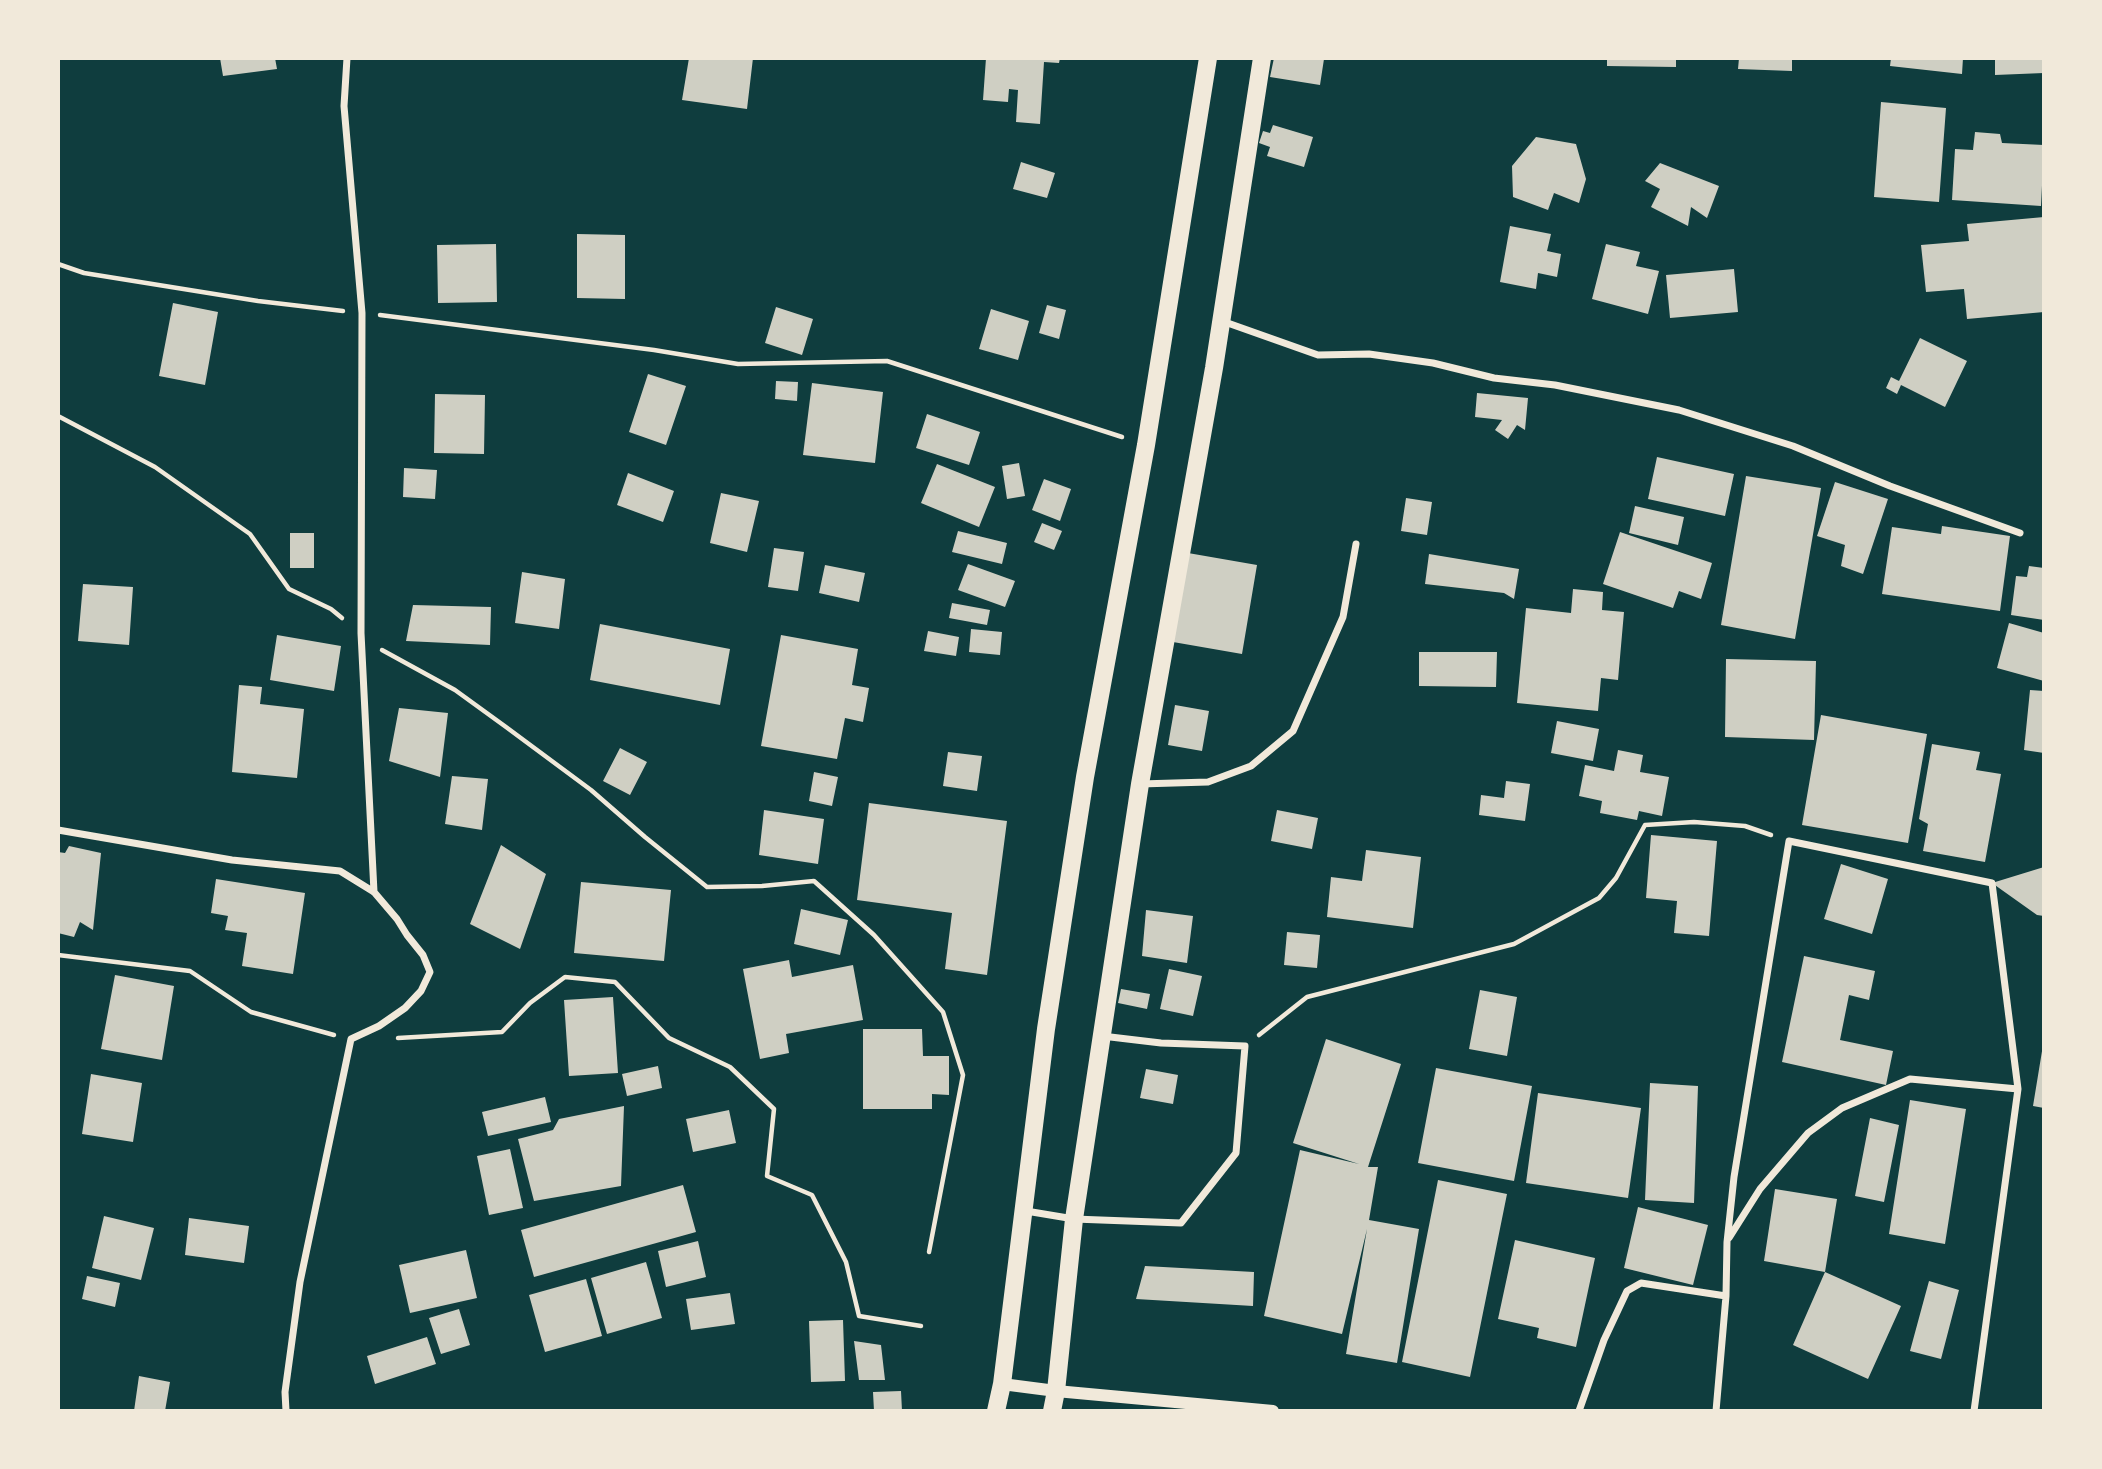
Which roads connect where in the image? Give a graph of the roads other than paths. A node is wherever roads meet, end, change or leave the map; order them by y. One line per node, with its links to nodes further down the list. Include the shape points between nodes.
1 (347, 58): 9 (street, via 344,106 362,313 361,633)
2 (1208, 58): 12 (main road, via 1146,444 1085,777 1046,1029)
3 (1262, 58): 4 (main road)
4 (1221, 320): 5 (street, via 1318,355 1369,354 1433,363 1678,410 1793,446); 7 (main road)
5 (2020, 533)
6 (1356, 544): 7 (street, via 1343,617 1293,731 1251,766 1208,782)
7 (1140, 784): 10 (main road)
8 (58, 830): 9 (street, via 232,860 340,871)
9 (374, 892): 18 (street, via 423,955 430,972 405,1008 351,1039 300,1282)
10 (1101, 1036): 13 (main road); 13 (street, via 1245,1046 1236,1153 1181,1223)
11 (2018, 1089): 14 (street, via 1910,1079 1842,1108 1800,1142 1760,1189); 14 (street, via 1992,883 1789,841); 24 (street)
12 (1024, 1211): 13 (street); 16 (main road)
13 (1074, 1219): 17 (main road)
14 (1727, 1242): 15 (street)
15 (1726, 1296): 22 (street, via 1641,1283 1627,1292); 23 (street)
16 (1002, 1384): 17 (street); 19 (main road)
17 (1056, 1391): 20 (main road); 21 (street)
18 (286, 1411)
19 (996, 1411)
20 (1052, 1411)
21 (1273, 1411)
22 (1579, 1411)
23 (1716, 1411)
24 (1974, 1411)

